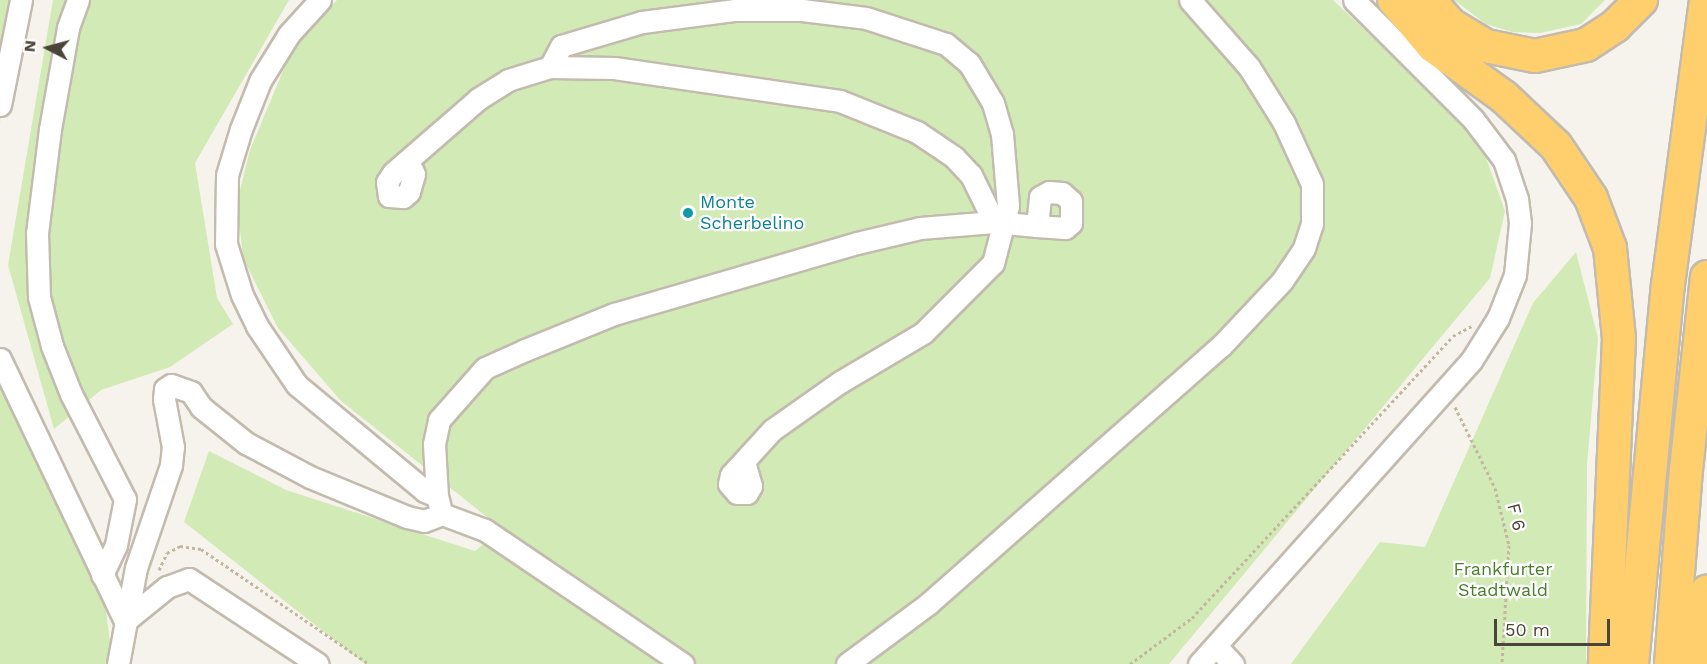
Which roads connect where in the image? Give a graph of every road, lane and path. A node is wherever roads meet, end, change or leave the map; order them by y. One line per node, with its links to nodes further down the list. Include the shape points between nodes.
1 (21, 0): 12 (lane)
2 (78, 0): 24 (lane, via 68,28 50,129 37,233 38,276 39,297 52,346 71,394 125,499 116,545)
3 (320, 0): 22 (lane, via 289,34 261,81 241,129 227,175 225,244 257,326 297,385)
4 (1190, 0): 33 (lane, via 1249,67 1298,153 1315,201 1304,248 1282,281 1212,353 928,604)
5 (1354, 0): 18 (lane, via 1492,140 1512,179 1520,223 1518,250 1508,297)
6 (1394, 0): 38 (highway, via 1433,46 1504,97 1556,146 1591,198 1610,248 1619,338)
7 (1429, 0): 8 (highway, via 1451,25 1486,46 1535,56 1566,52 1594,41 1616,26)
8 (1641, 0)
9 (1684, 0): 14 (highway)
10 (1706, 0): 14 (highway)
11 (550, 67): 13 (lane, via 508,80 478,99); 15 (lane, via 682,75 840,101 917,132 954,157 971,175); 15 (lane, via 561,46 577,39 642,22 735,10 802,10 866,18 910,30 946,44 969,63 993,102 1002,134 1008,183)
12 (0, 105)
13 (408, 162)
14 (1683, 165): 39 (highway, via 1655,406)
15 (999, 223): 16 (lane); 21 (lane, via 993,263 961,299 923,333 840,382 772,430); 22 (lane, via 920,228 749,273 614,314 485,368 439,420 434,444)
16 (1037, 226)
17 (1707, 277): 40 (highway, via 1686,470)
18 (1491, 331): 20 (lane); 34 (path, via 1478,325 1462,328 1453,336 1192,618)
19 (0, 359): 24 (lane)
20 (1446, 389): 27 (lane); 37 (path, F 6, via 1495,488 1509,545)
21 (744, 462)
22 (440, 505): 26 (lane, via 424,521 407,517 294,469 246,443 201,407 191,392 171,385 165,389 164,399 172,438 171,465 136,568); 32 (lane, via 485,530)
23 (158, 572): 31 (path, via 167,553 174,549 201,549)
24 (102, 575): 26 (lane)
25 (1707, 591): 41 (highway)
26 (125, 621): 29 (lane); 30 (lane, via 167,587 189,579)
27 (1216, 646): 35 (lane); 36 (lane)
28 (1707, 656): 42 (highway)
29 (118, 664)
30 (318, 664)
31 (369, 664)
32 (683, 664)
33 (847, 664)
34 (1130, 664)
35 (1199, 664)
36 (1233, 664)
37 (1502, 664)
38 (1605, 664)
39 (1632, 664)
40 (1671, 664)
41 (1699, 664)
42 (1705, 664)

